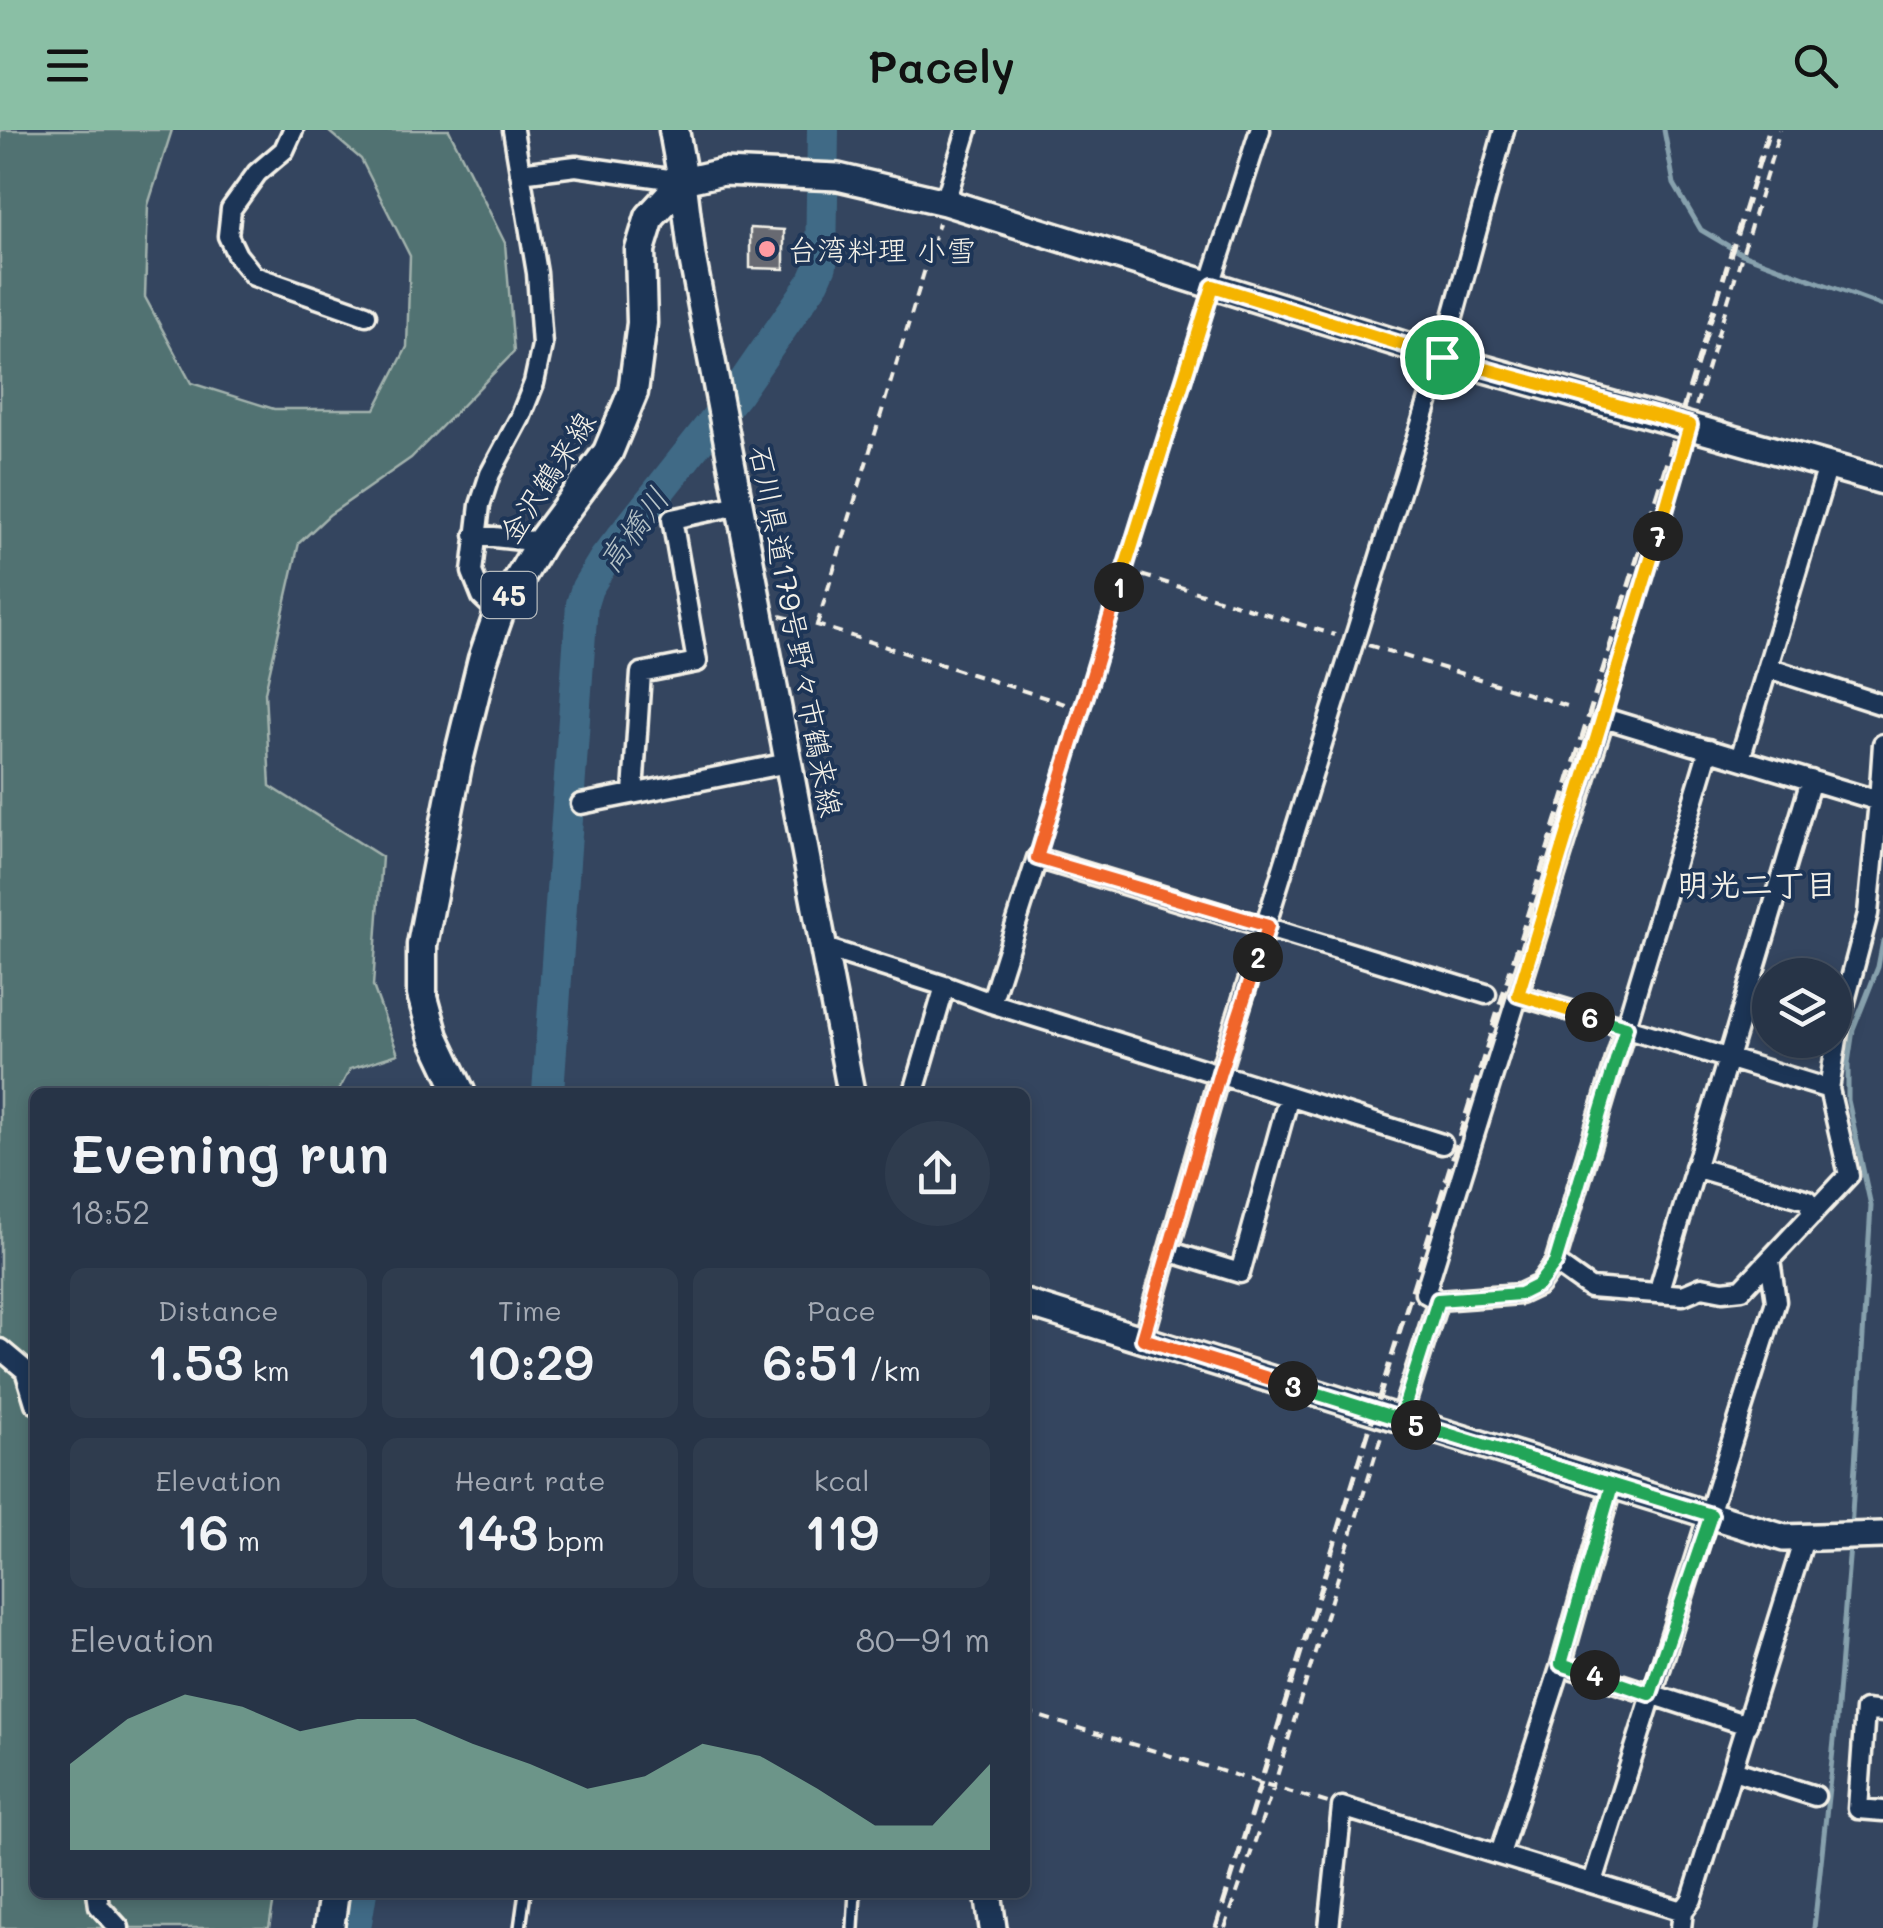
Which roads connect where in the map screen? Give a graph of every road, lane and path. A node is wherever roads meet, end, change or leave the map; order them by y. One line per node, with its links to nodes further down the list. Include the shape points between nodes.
1 (293, 130): 12 (street, via 284,150 257,173 231,210 228,236 254,276)
2 (514, 130): 8 (street)
3 (674, 130): 9 (main road)
4 (967, 130): 10 (street)
5 (1260, 130): 11 (street)
6 (1504, 130): 13 (street)
7 (1780, 130): 14 (path)
8 (520, 173): 9 (street, via 576,166); 18 (street, via 542,345 520,418 490,474)
9 (682, 181): 10 (street, via 723,172 824,176); 17 (street, 石川県道179号野々市鶴来線); 19 (main road, 金沢鶴来線 / 45, via 650,217 640,250 642,322 633,392 608,452)
10 (945, 202): 11 (street); 22 (path)
11 (1211, 285): 13 (street); 25 (path)
12 (366, 315)
13 (1442, 357): 14 (street); 36 (street)
14 (1690, 425): 15 (street); 26 (lane)
15 (1828, 466): 16 (street); 23 (street)
16 (1883, 481)
17 (740, 505): 20 (street, 石川県道179号野々市鶴来線); 32 (street, via 672,519 697,662 641,673)
18 (476, 535): 19 (street); 21 (street, via 472,572 482,597)
19 (542, 542): 21 (main road, 金沢鶴来線 / 45)
20 (760, 611): 22 (path); 30 (street, 石川県道179号野々市鶴来線)
21 (499, 613): 45 (main road, 金沢鶴来線 / 45, via 457,765 422,945 422,994)
22 (817, 625): 25 (path)
23 (1768, 668): 24 (street); 29 (street)
24 (1883, 705)
25 (1081, 709): 35 (path)
26 (1604, 718): 28 (street); 40 (street)
27 (1883, 744): 33 (street)
28 (1709, 749): 29 (street); 42 (street)
29 (1740, 758): 31 (street)
30 (788, 763): 32 (street); 37 (street, 石川県道179号野々市鶴来線)
31 (1811, 780): 33 (street); 43 (street)
32 (633, 794): 34 (street)
33 (1879, 801): 48 (street, via 1868,914)
34 (581, 804)
35 (1037, 858): 36 (street); 41 (street)
36 (1268, 926): 39 (street); 44 (street)
37 (825, 948): 38 (street); 46 (street, 石川県道179号野々市鶴来線)
38 (945, 986): 41 (street); 47 (street)
39 (1486, 994)
40 (1518, 995): 42 (street); 57 (street, via 1425,1293)
41 (990, 1003): 44 (street)
42 (1626, 1027): 43 (street); 55 (street)
43 (1726, 1058): 48 (street); 51 (street)
44 (1220, 1072): 49 (street); 53 (street)
45 (458, 1088)
46 (850, 1088)
47 (915, 1088)
48 (1829, 1089): 52 (street, via 1849,1175)
49 (1289, 1096): 50 (street); 53 (street, via 1240,1273)
50 (1442, 1144)
51 (1694, 1167): 52 (street, via 1808,1200); 56 (street)
52 (1812, 1215): 54 (street)
53 (1168, 1251): 59 (street)
54 (1770, 1260): 56 (street, via 1742,1290); 64 (street, via 1776,1302)
55 (1555, 1263): 56 (street, via 1590,1288); 57 (street, via 1538,1285 1520,1294)
56 (1658, 1293)
57 (1438, 1300): 62 (street)
58 (1030, 1305): 59 (street)
59 (1143, 1339): 62 (street)
60 (0, 1349): 61 (street, via 25,1370)
61 (30, 1386)
62 (1394, 1418): 63 (street); 73 (path)
63 (1612, 1485): 64 (street); 67 (street)
64 (1711, 1515): 66 (street); 68 (street)
65 (1861, 1537): 66 (street)
66 (1804, 1539): 71 (street)
67 (1561, 1664): 68 (street); 77 (street)
68 (1650, 1694): 71 (street); 78 (street)
69 (1883, 1712): 76 (street, via 1865,1710 1858,1809)
70 (1030, 1713): 73 (path)
71 (1747, 1725): 72 (street)
72 (1733, 1770): 74 (street); 84 (street)
73 (1274, 1786): 75 (path); 90 (path)
74 (1816, 1796)
75 (1342, 1807): 77 (street); 91 (street)
76 (1883, 1811)
77 (1500, 1854): 78 (street)
78 (1593, 1882): 84 (street)
79 (98, 1898): 85 (street)
80 (333, 1898): 86 (main road)
81 (525, 1898): 87 (lane)
82 (856, 1898): 88 (lane)
83 (989, 1898): 89 (street)
84 (1682, 1919)
85 (119, 1928)
86 (329, 1928)
87 (520, 1928)
88 (853, 1928)
89 (993, 1928)
90 (1224, 1928)
91 (1329, 1928)

